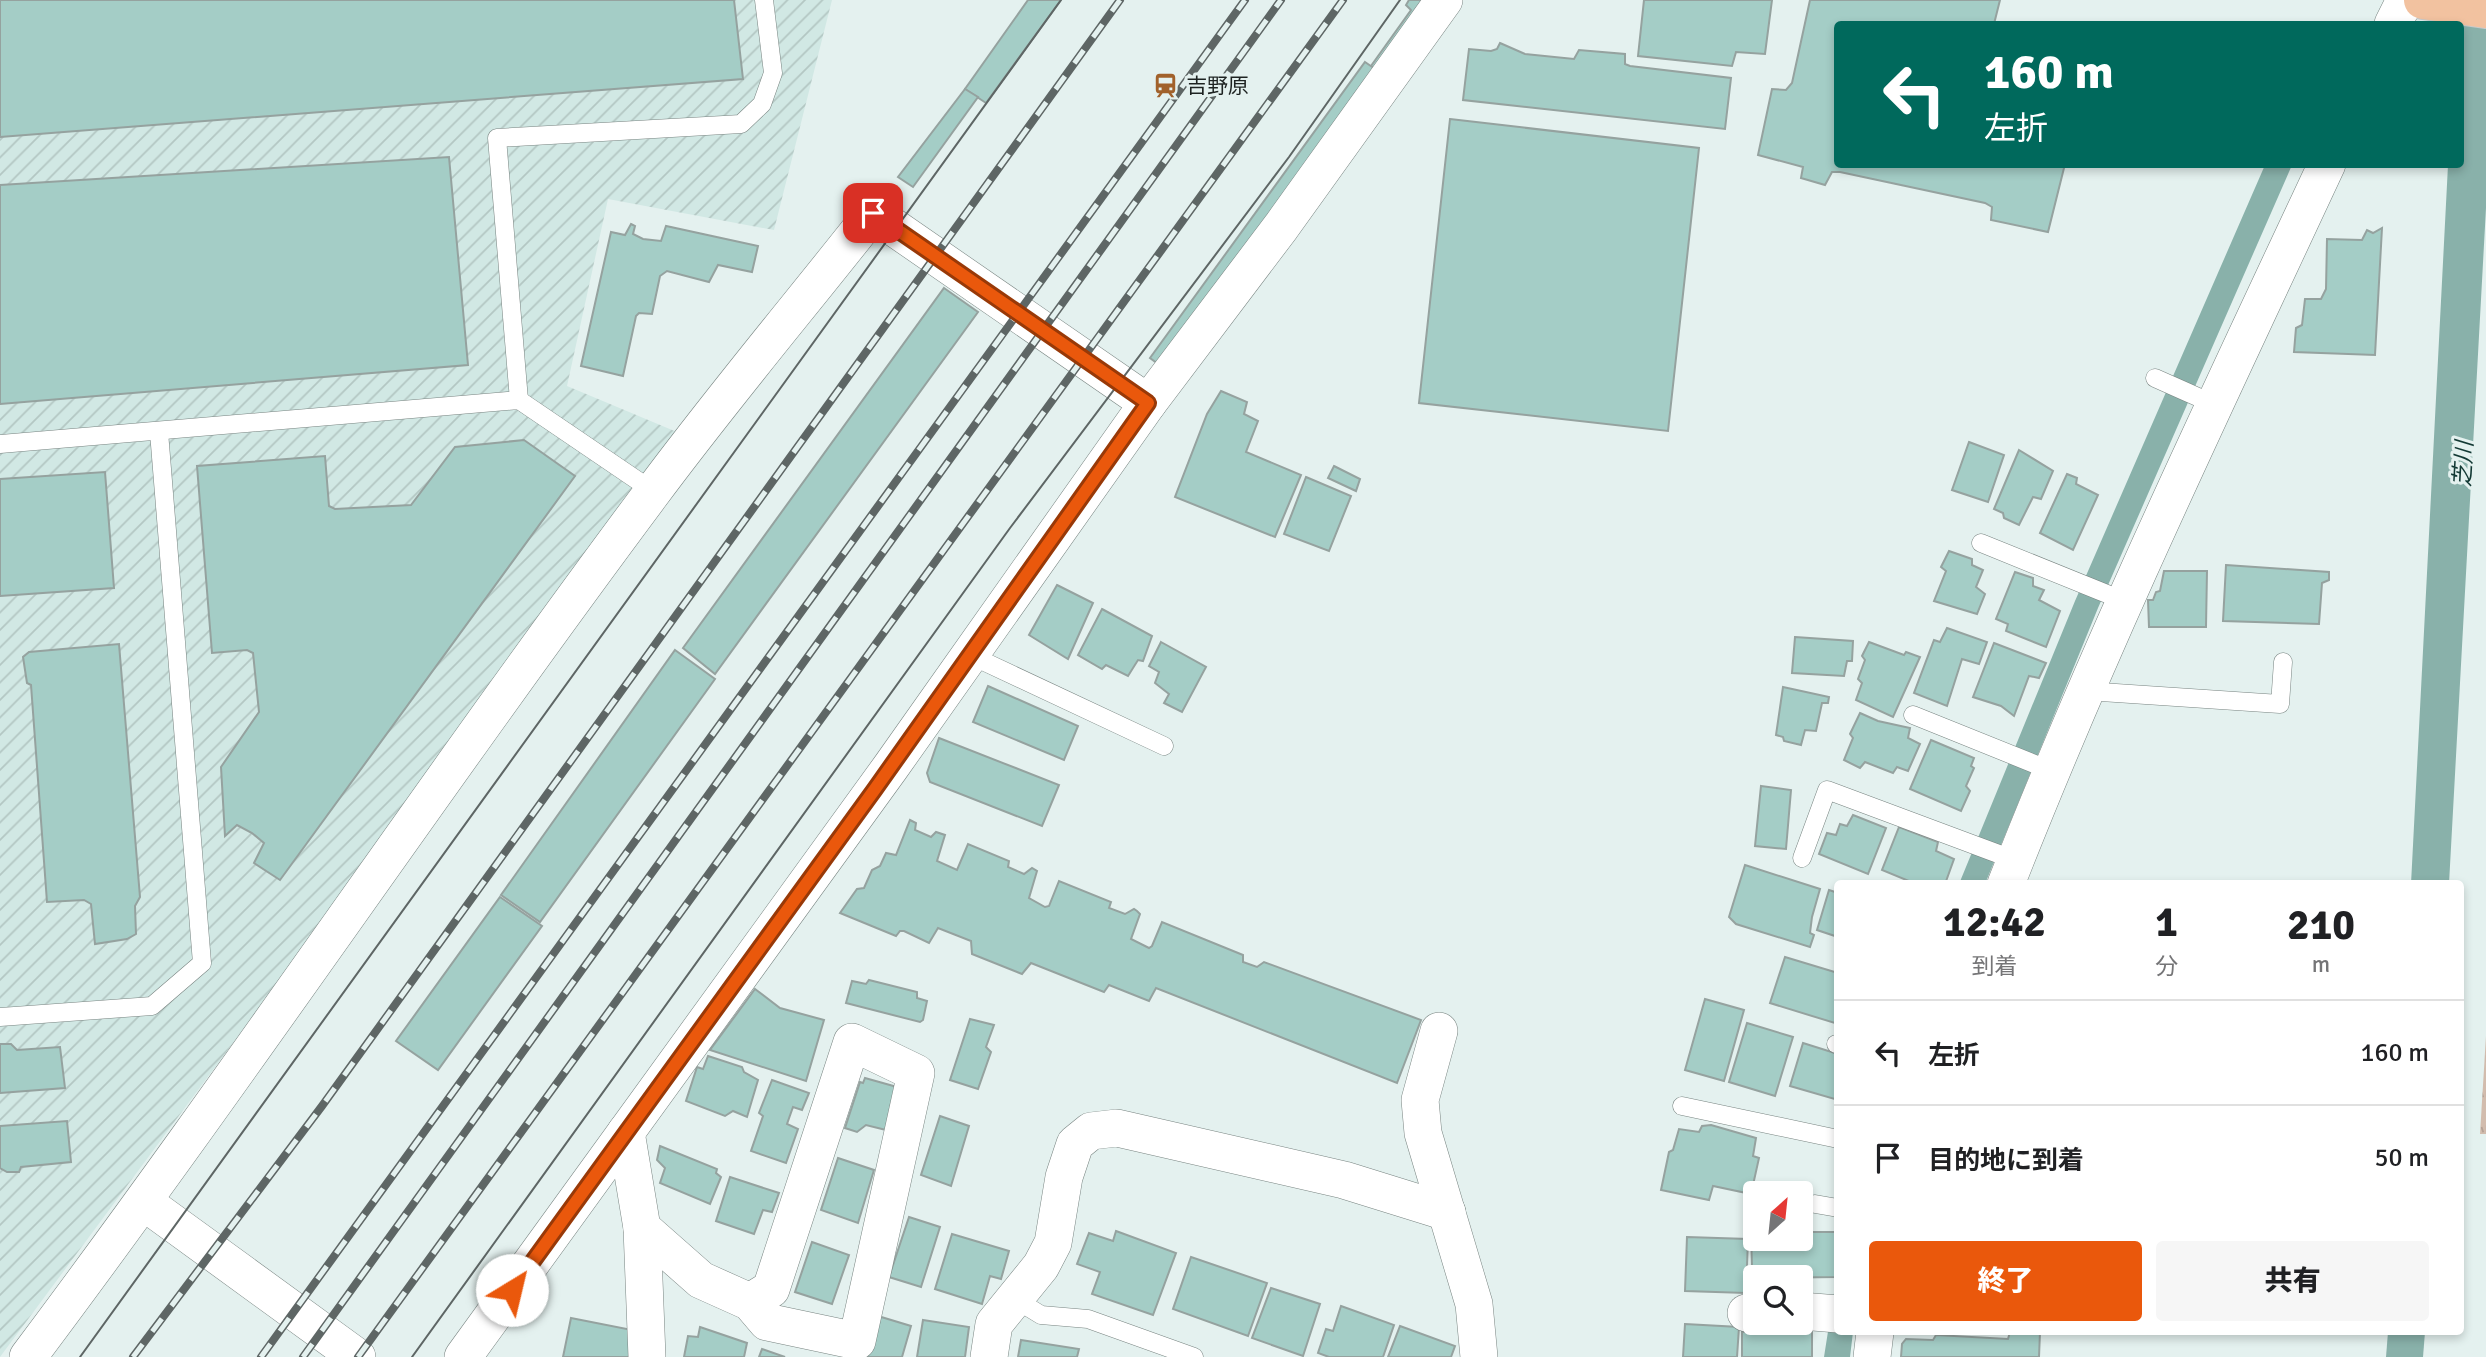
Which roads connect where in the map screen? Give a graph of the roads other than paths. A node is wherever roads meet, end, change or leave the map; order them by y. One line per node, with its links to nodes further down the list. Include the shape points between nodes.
1 (764, 0): 9 (lane, via 773,73 762,104 741,124 497,138)
2 (1444, 0): 10 (street)
3 (2405, 0): 6 (street)
4 (2423, 0): 5 (highway)
5 (2486, 9)
6 (2394, 21)
7 (2325, 168): 11 (street)
8 (2155, 378): 11 (lane)
9 (519, 400): 12 (lane); 14 (lane)
10 (1148, 403): 14 (street, via 873,213); 17 (street)
11 (2211, 403): 16 (street)
12 (159, 432): 13 (lane); 25 (lane, via 202,964 152,1006)
13 (0, 444)
14 (653, 491): 30 (street)
15 (1981, 543): 16 (lane)
16 (2124, 601): 19 (street)
17 (970, 655): 21 (lane); 28 (street)
18 (2283, 662): 19 (lane, via 2280,704)
19 (2086, 691): 22 (street)
20 (1913, 715): 22 (lane)
21 (1164, 746)
22 (2050, 771): 24 (street)
23 (1802, 859): 24 (lane, via 1827,790 1962,840)
24 (2011, 868)
25 (0, 1017)
26 (1439, 1031): 31 (street, via 1420,1100 1423,1133)
27 (1682, 1106): 29 (lane)
28 (626, 1132): 32 (street); 38 (street)
29 (1834, 1138)
30 (144, 1202): 36 (street); 37 (street)
31 (1447, 1212): 33 (street, via 1344,1180 1117,1128 1091,1131 1075,1143 1053,1243); 42 (street, via 1474,1304)
32 (642, 1228): 34 (street, via 701,1280); 39 (street)
33 (1015, 1299): 40 (street, via 994,1324); 41 (lane, via 1041,1315 1088,1319)
34 (750, 1302): 34 (street, via 771,1289 852,1042 916,1073 857,1341 767,1322)
35 (1875, 1335): 43 (street)
36 (28, 1357)
37 (357, 1357)
38 (463, 1357)
39 (647, 1357)
40 (989, 1357)
41 (1194, 1357)
42 (1479, 1357)
43 (1871, 1357)

